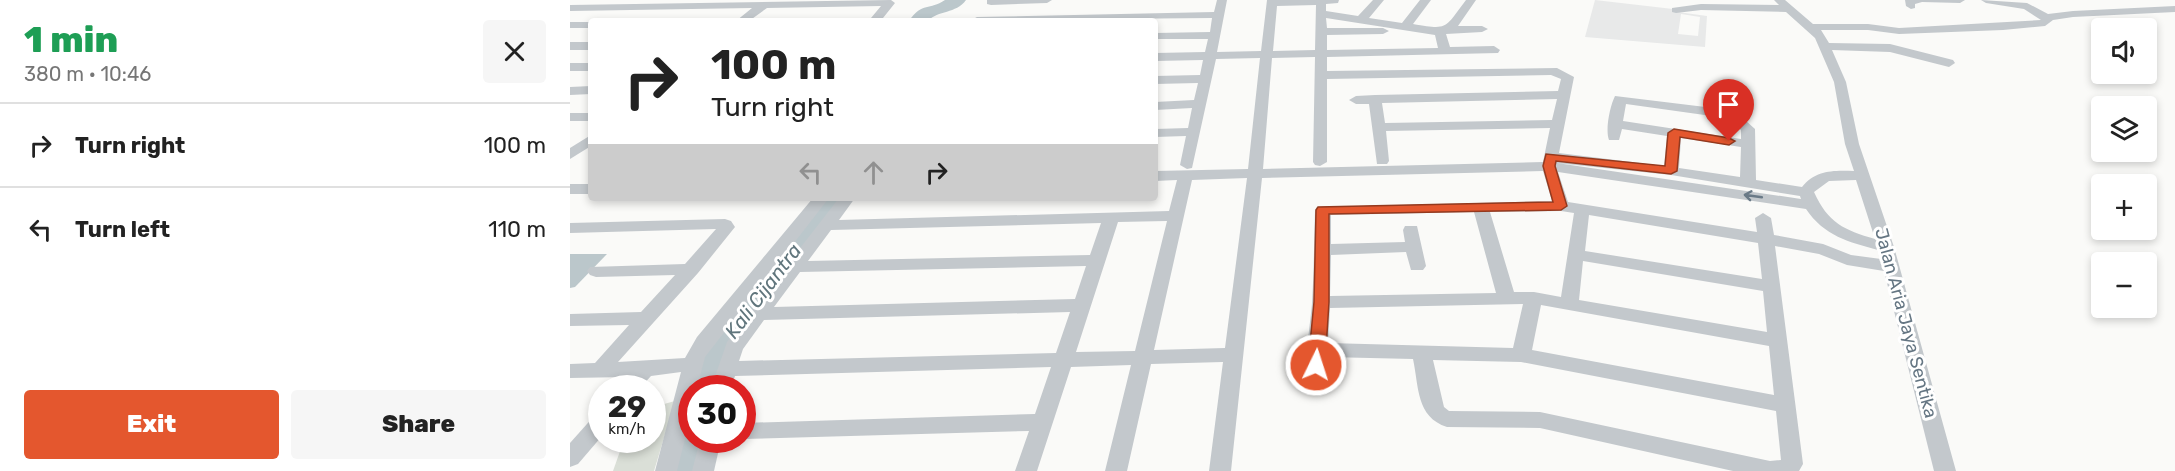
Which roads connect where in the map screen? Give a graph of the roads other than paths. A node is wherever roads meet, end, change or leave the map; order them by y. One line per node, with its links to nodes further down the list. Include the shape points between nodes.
1 (1047, 0): 10 (street)
2 (1222, 0): 19 (street)
3 (1379, 0): 25 (street)
4 (1426, 0): 28 (street)
5 (1471, 0): 31 (street)
6 (1779, 0): 16 (street, Jalan Aria Jaya Sentika)
7 (1925, 0): 8 (street)
8 (1960, 0)
9 (1986, 0): 12 (street)
10 (991, 1): 22 (street)
11 (1272, 2): 14 (street); 40 (street)
12 (2022, 3): 24 (street)
13 (764, 4): 15 (street); 20 (street); 21 (street, via 890,3)
14 (1326, 5): 25 (street); 32 (street)
15 (570, 8)
16 (1791, 9): 18 (street); 29 (street, Jalan Aria Jaya Sentika)
17 (2175, 9): 24 (street)
18 (1676, 10)
19 (1219, 15): 23 (street); 33 (street)
20 (746, 18)
21 (877, 18)
22 (978, 18)
23 (1112, 18)
24 (2046, 18): 29 (street, via 2045,22 1993,28 1899,31)
25 (1362, 19): 28 (street)
26 (588, 25): 27 (street)
27 (570, 26)
28 (1406, 26): 31 (street)
29 (1812, 27): 37 (street, Jalan Aria Jaya Sentika)
30 (1482, 29): 31 (street)
31 (1440, 30): 32 (street); 38 (street)
32 (1321, 32): 39 (street)
33 (1215, 35): 34 (street); 41 (street)
34 (1158, 36)
35 (570, 46): 36 (street)
36 (588, 46)
37 (1826, 46): 43 (street, via 1890,48); 73 (street, Jalan Aria Jaya Sentika, via 1840,82)
38 (1444, 50): 39 (street); 46 (street, via 1487,50)
39 (1322, 53): 40 (street); 47 (street)
40 (1267, 54): 41 (street); 69 (street)
41 (1211, 56): 42 (street); 48 (street)
42 (1158, 57)
43 (1948, 63)
44 (570, 67): 45 (street)
45 (588, 67)
46 (1487, 72): 47 (street); 52 (street, via 1557,71 1568,77)
47 (1321, 75): 67 (street)
48 (1206, 79): 49 (street); 55 (street)
49 (1158, 80)
50 (588, 90): 51 (street)
51 (570, 91)
52 (1564, 95): 53 (street); 59 (street)
53 (1375, 99): 54 (street); 60 (street)
54 (1356, 100)
55 (1200, 104): 56 (street); 61 (street)
56 (1158, 105)
57 (570, 117): 58 (street)
58 (588, 117)
59 (1557, 124): 60 (street); 66 (street)
60 (1378, 128): 65 (street)
61 (1194, 132): 62 (street); 70 (street)
62 (1158, 133)
63 (1674, 133): 64 (street); 64 (street, via 1614,130 1620,99 1733,115 1748,129); 71 (street)
64 (1748, 144): 76 (street)
65 (1382, 161): 66 (street); 67 (street)
66 (1550, 161): 69 (street); 71 (street); 79 (street, one-way to 66); 82 (street)
67 (1320, 162): 69 (street)
68 (1158, 166): 70 (street)
69 (1256, 169): 70 (street); 113 (street)
70 (1187, 170): 72 (street); 85 (street)
71 (1671, 171): 76 (street)
72 (1158, 175)
73 (1862, 176): 79 (street, via 1827,175 1813,181); 95 (street, Jalan Aria Jaya Sentika)
74 (588, 179): 75 (street)
75 (570, 180)
76 (1748, 183): 79 (street)
77 (570, 189): 78 (street)
78 (588, 189)
79 (1808, 198): 95 (street, via 1819,220)
80 (819, 201): 117 (street, via 704,342)
81 (845, 201): 88 (street)
82 (1561, 206): 83 (street); 84 (street)
83 (1481, 208): 93 (street, via 1323,204); 102 (street)
84 (1582, 209): 91 (street); 94 (street)
85 (1177, 216): 86 (street); 115 (street)
86 (1111, 218): 88 (street); 96 (street)
87 (1763, 218): 91 (street)
88 (826, 225): 98 (street)
89 (570, 228): 99 (street, via 725,224 727,228)
90 (1411, 230): 92 (street)
91 (1766, 238): 95 (street, via 1823,249 1847,260); 101 (street)
92 (1413, 247): 93 (street); 97 (street)
93 (1321, 250): 104 (street)
94 (1577, 255): 101 (street); 105 (street)
95 (1888, 256): 136 (street, Jalan Aria Jaya Sentika)
96 (1097, 260): 98 (street); 106 (street)
97 (1417, 266)
98 (795, 267): 107 (street)
99 (692, 269): 100 (street); 108 (street)
100 (596, 271)
101 (1772, 286): 110 (street)
102 (1506, 297): 103 (street); 104 (street)
103 (1534, 298): 105 (street); 114 (street)
104 (1322, 302): 111 (street)
105 (1569, 304): 110 (street)
106 (1082, 305): 107 (street); 116 (street)
107 (758, 314): 119 (street, via 734,347)
108 (647, 318): 109 (street); 120 (street)
109 (570, 320)
110 (1779, 341): 125 (street)
111 (1317, 350): 112 (street); 124 (street)
112 (1422, 354): 114 (street); 125 (street, via 1434,410 1447,419 1540,420 1770,470 1792,464)
113 (1233, 355): 115 (street); 135 (street)
114 (1521, 355): 125 (street)
115 (1143, 357): 116 (street); 134 (street)
116 (1064, 359): 119 (street); 126 (street)
117 (692, 364): 118 (street); 131 (street)
118 (645, 369): 120 (street); 122 (street)
119 (727, 369): 123 (street)
120 (600, 370): 121 (street)
121 (570, 371)
122 (640, 375)
123 (725, 375)
124 (1316, 380)
125 (1784, 405)
126 (1042, 422): 128 (street); 133 (street)
127 (588, 429): 130 (street)
128 (756, 431)
129 (707, 453): 132 (street)
130 (570, 458)
131 (666, 471)
132 (704, 471)
133 (1026, 471)
134 (1116, 471)
135 (1220, 471)
136 (1945, 471)

